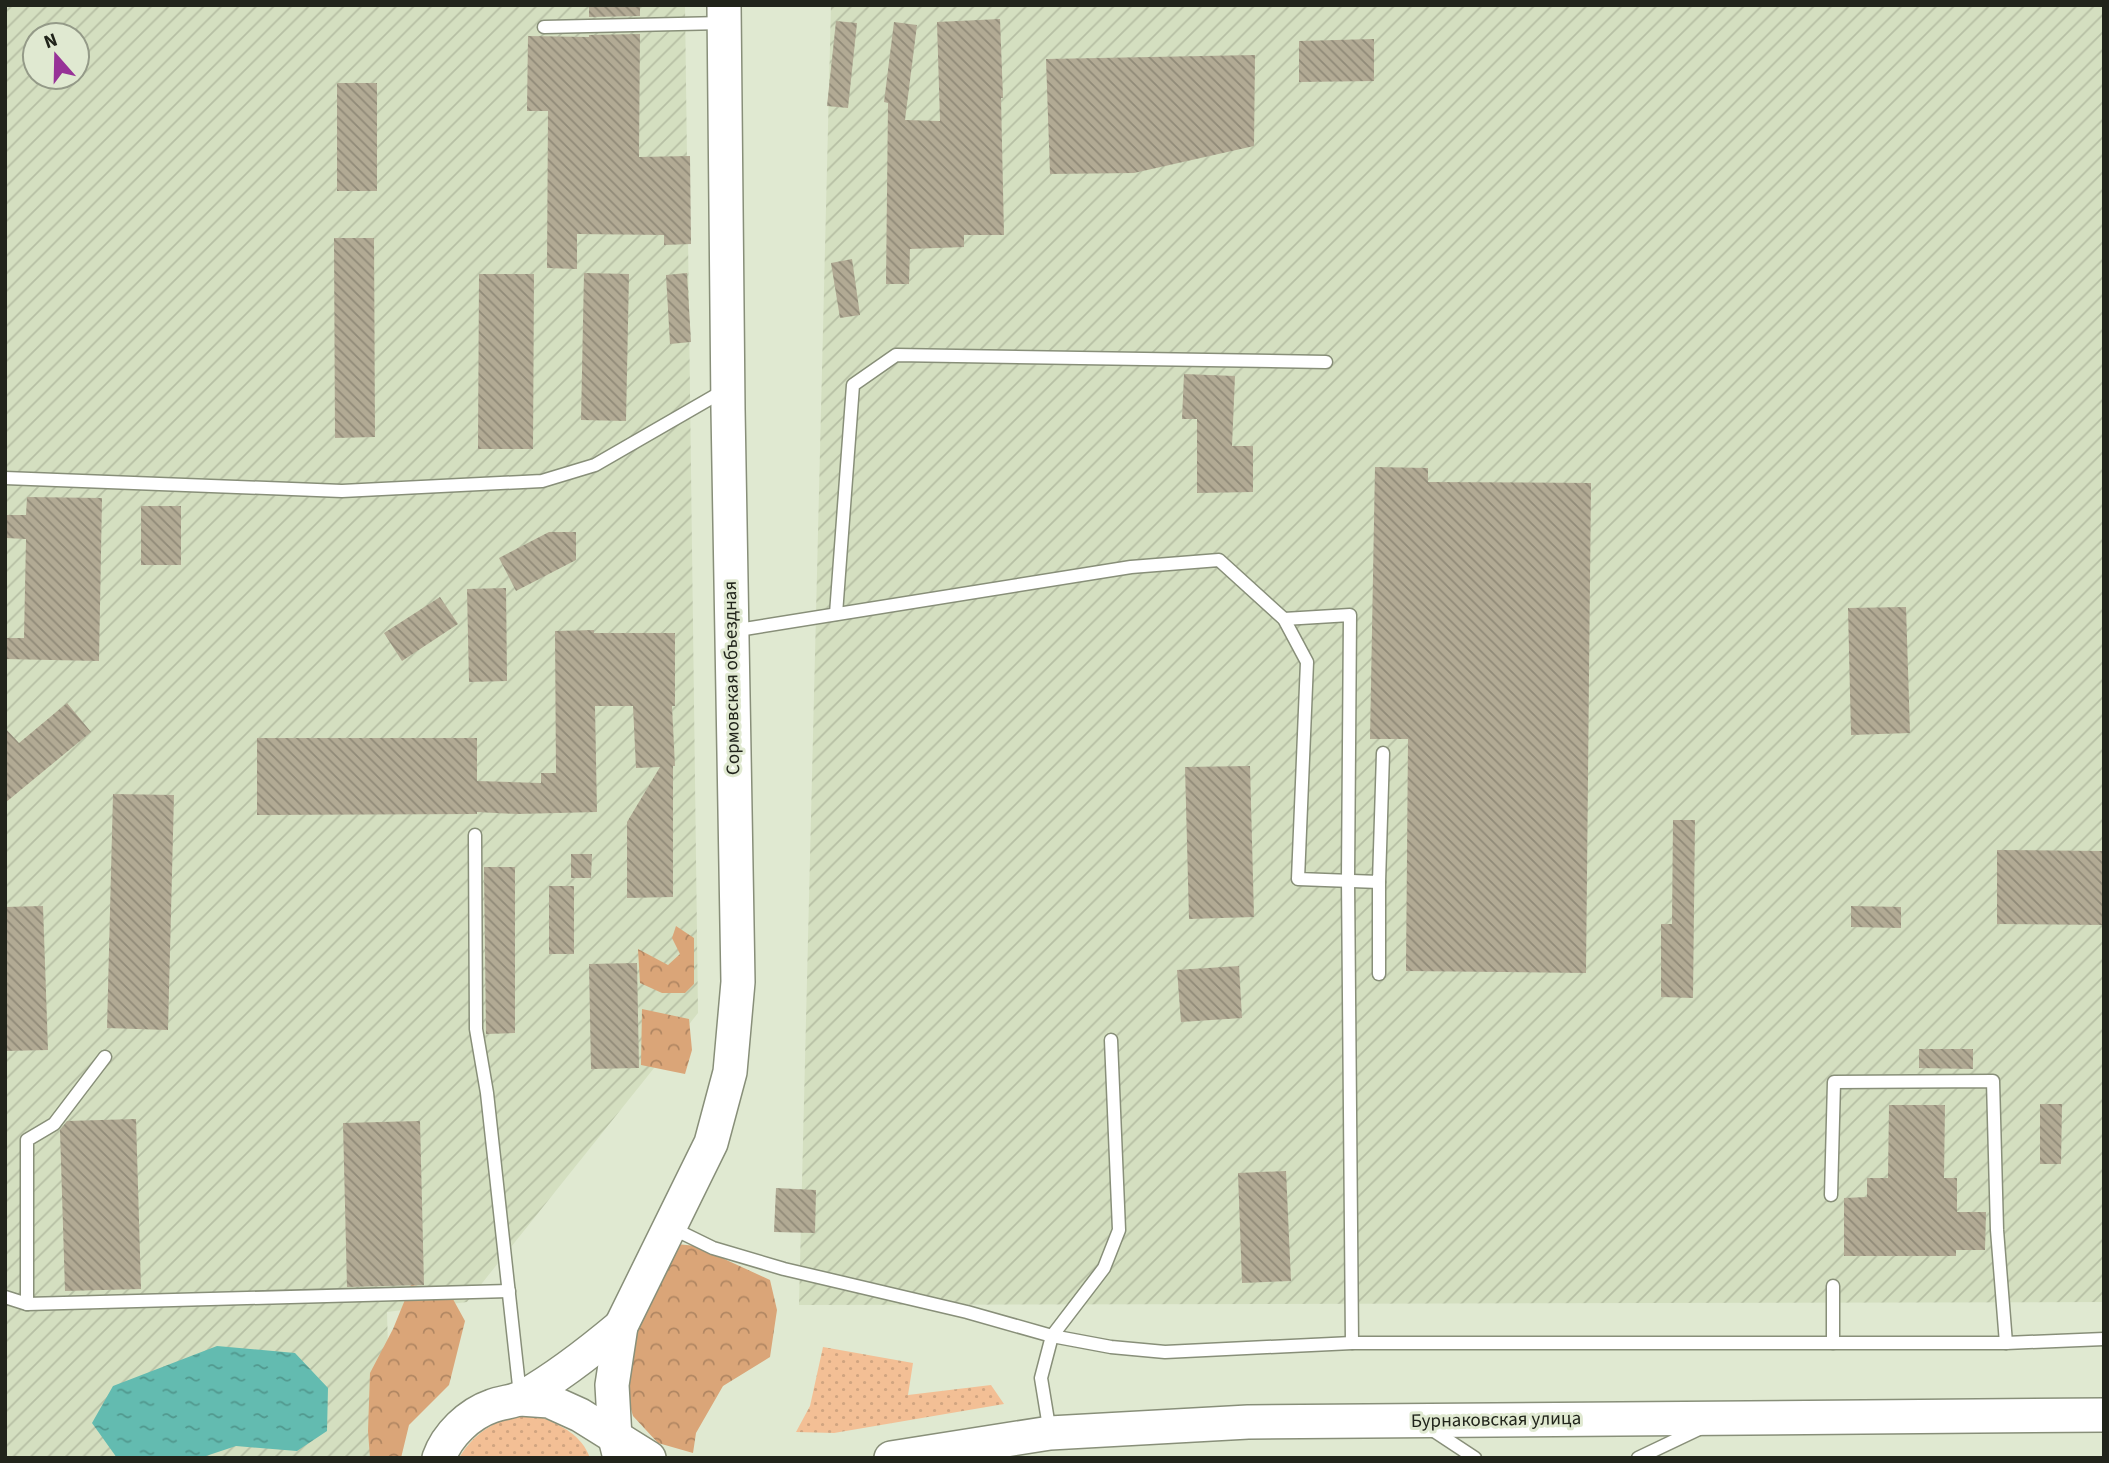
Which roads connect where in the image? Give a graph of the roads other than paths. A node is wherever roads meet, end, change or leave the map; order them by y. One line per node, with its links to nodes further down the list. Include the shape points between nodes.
1 (724, 14): 2 (lane); 4 (street, Сормовская объездная)
2 (544, 27)
3 (1326, 362): 6 (lane, via 896,355 852,385)
4 (728, 388): 5 (lane, via 595,465 542,481 342,491); 8 (street, Сормовская объездная)
5 (5, 478)
6 (836, 614): 7 (lane, via 1131,567 1219,561); 8 (lane)
7 (1284, 619): 11 (lane, via 1307,662 1298,879); 11 (lane, via 1350,615)
8 (732, 631): 17 (street, Сормовская объездная, via 738,982 730,1072 711,1143)
9 (1383, 753): 12 (lane)
10 (475, 835): 19 (lane, via 476,1029)
11 (1348, 880): 12 (lane); 25 (lane)
12 (1379, 882): 13 (lane)
13 (1379, 974)
14 (1111, 1040): 23 (lane, via 1119,1230 1104,1268)
15 (105, 1057): 21 (lane, via 54,1124 27,1140)
16 (1831, 1195): 27 (lane, via 1834,1082 1993,1081)
17 (669, 1226): 22 (street, Сормовская объездная); 23 (lane, via 713,1248 784,1269)
18 (1833, 1286): 26 (lane)
19 (509, 1292): 21 (lane); 28 (lane)
20 (5, 1297): 21 (lane)
21 (27, 1304)
22 (621, 1326): 28 (street); 33 (street, via 612,1385)
23 (1052, 1336): 25 (lane, via 1166,1352); 32 (lane, via 1041,1378)
24 (2104, 1339): 27 (lane)
25 (1352, 1343): 26 (lane)
26 (1833, 1343): 27 (lane)
27 (2006, 1343)
28 (520, 1399): 33 (street, via 550,1401 580,1415); 34 (street, via 491,1406 462,1423)
29 (2104, 1415): 30 (street, Бурнаковская улица)
30 (1724, 1417): 31 (street, Бурнаковская улица); 38 (lane)
31 (1420, 1421): 32 (street, Бурнаковская улица, via 1248,1422); 37 (lane)
32 (1050, 1433): 36 (street, Бурнаковская улица)
33 (618, 1448): 35 (street)
34 (439, 1458)
35 (649, 1458)
36 (891, 1458)
37 (1475, 1458)
38 (1638, 1458)

